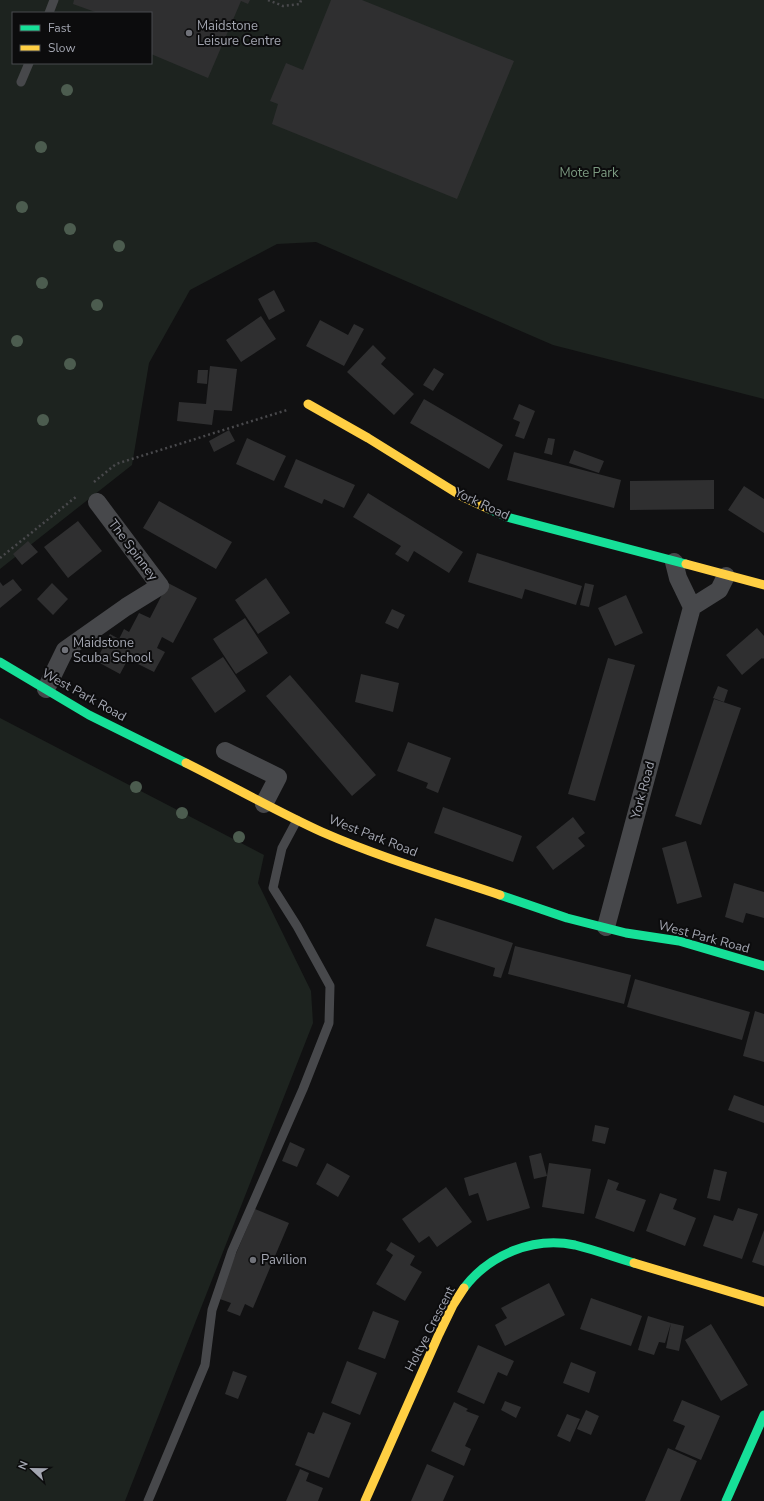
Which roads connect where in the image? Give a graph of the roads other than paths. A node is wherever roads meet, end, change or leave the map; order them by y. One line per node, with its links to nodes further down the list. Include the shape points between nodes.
1 (54, 0): 2 (lane)
2 (49, 12)
3 (29, 64): 4 (lane)
4 (21, 82)
5 (308, 404): 7 (street, York Road, via 463,497 507,517)
6 (97, 502): 12 (street, The Spinney, via 160,586 65,650)
7 (674, 562): 8 (street, York Road); 10 (street, via 678,578)
8 (726, 576): 9 (street, York Road); 10 (street, via 718,590)
9 (764, 585)
10 (692, 607): 16 (street, York Road)
11 (0, 662): 12 (street, West Park Road)
12 (46, 689): 14 (street, West Park Road, via 90,715)
13 (225, 752): 14 (street, via 278,777)
14 (264, 804): 15 (street, West Park Road)
15 (297, 820): 16 (street, West Park Road, via 369,851 566,918); 20 (lane, via 282,848 273,888 330,986 329,1023 232,1250 212,1310 205,1365)
16 (606, 928): 17 (street, West Park Road, via 679,942)
17 (764, 966)
18 (764, 1302): 21 (street, Holtye Crescent, via 574,1245 544,1243 495,1260 467,1285 456,1302)
19 (764, 1415): 22 (street)
20 (148, 1501)
21 (365, 1501)
22 (726, 1501)

